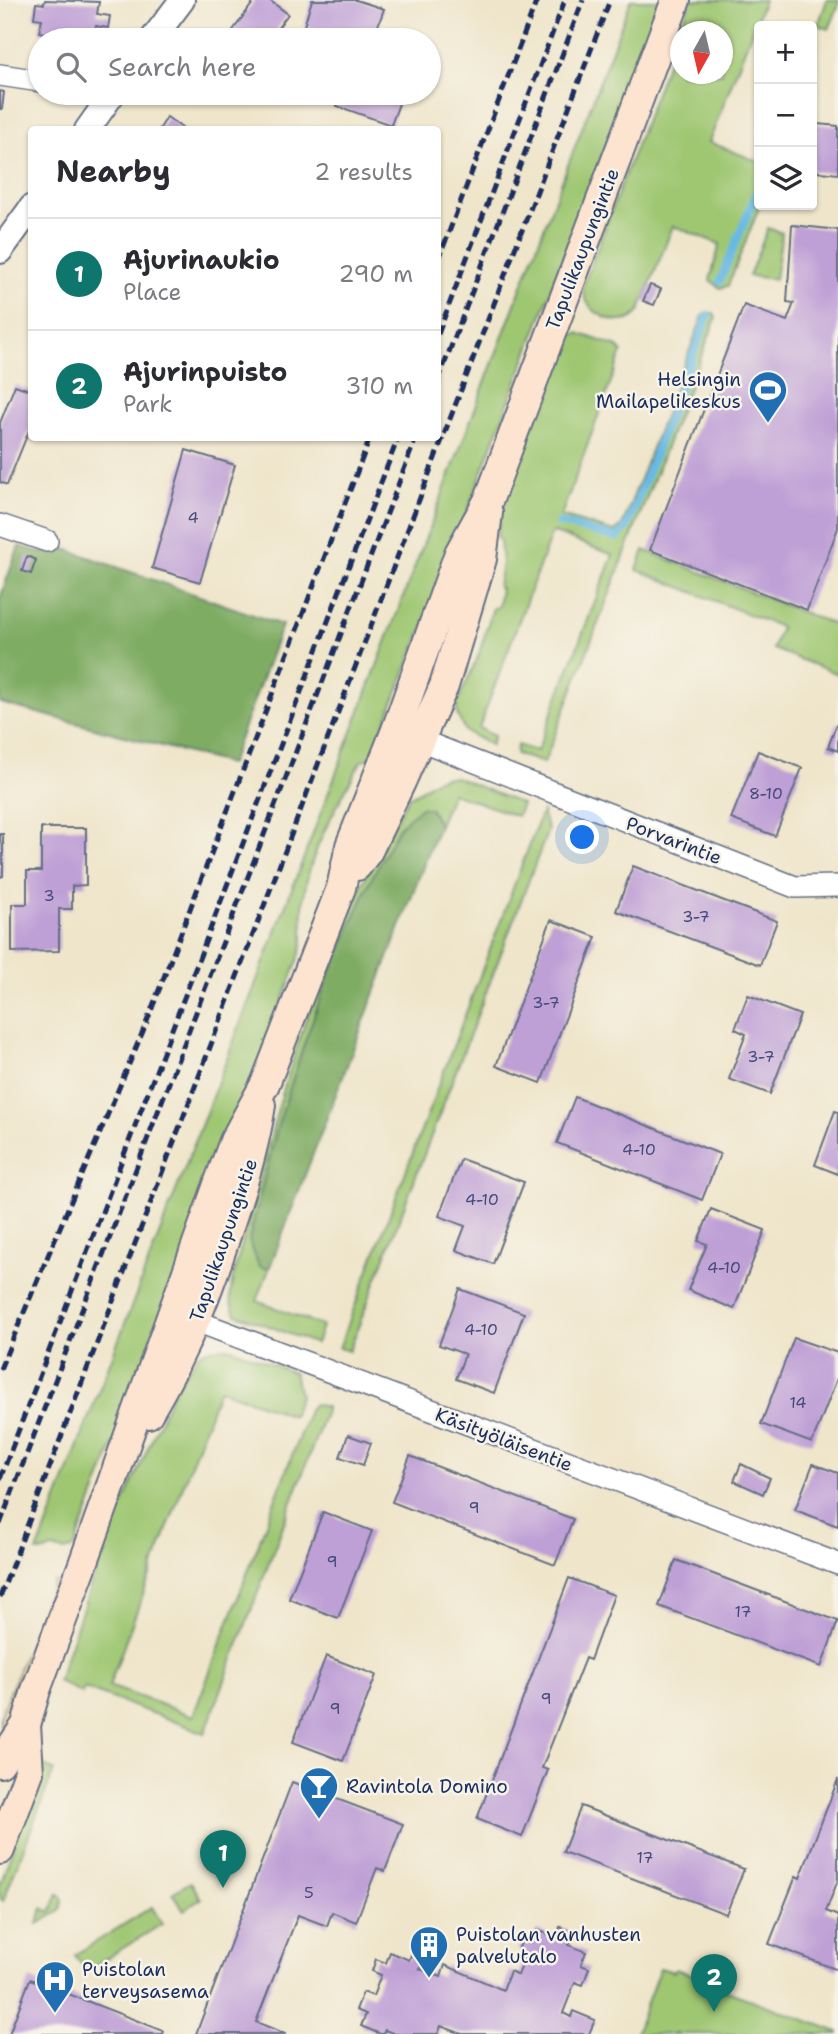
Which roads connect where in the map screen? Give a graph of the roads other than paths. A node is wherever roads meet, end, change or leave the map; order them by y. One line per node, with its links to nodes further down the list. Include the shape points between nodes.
1 (182, 0): 3 (street)
2 (676, 0): 12 (main road, Tapulikaupungintie, via 489,499 482,559 444,686)
3 (161, 28)
4 (0, 75): 5 (street)
5 (28, 79)
6 (101, 105): 7 (street)
7 (89, 126)
8 (28, 212): 9 (street)
9 (0, 251)
10 (0, 525): 11 (street)
11 (47, 541)
12 (408, 735): 13 (street, Porvarintie, via 795,887); 14 (main road, Tapulikaupungintie, via 368,851 341,888 265,1084 234,1141)
13 (838, 886)
14 (184, 1316): 15 (street, Käsityöläisentie); 16 (main road, Tapulikaupungintie, via 119,1461)
15 (838, 1564)
16 (26, 1725): 17 (main road, Tapulikaupungintie); 18 (main road, Tapulikaupungintie, via 29,1772)
17 (0, 1763)
18 (0, 1850)

